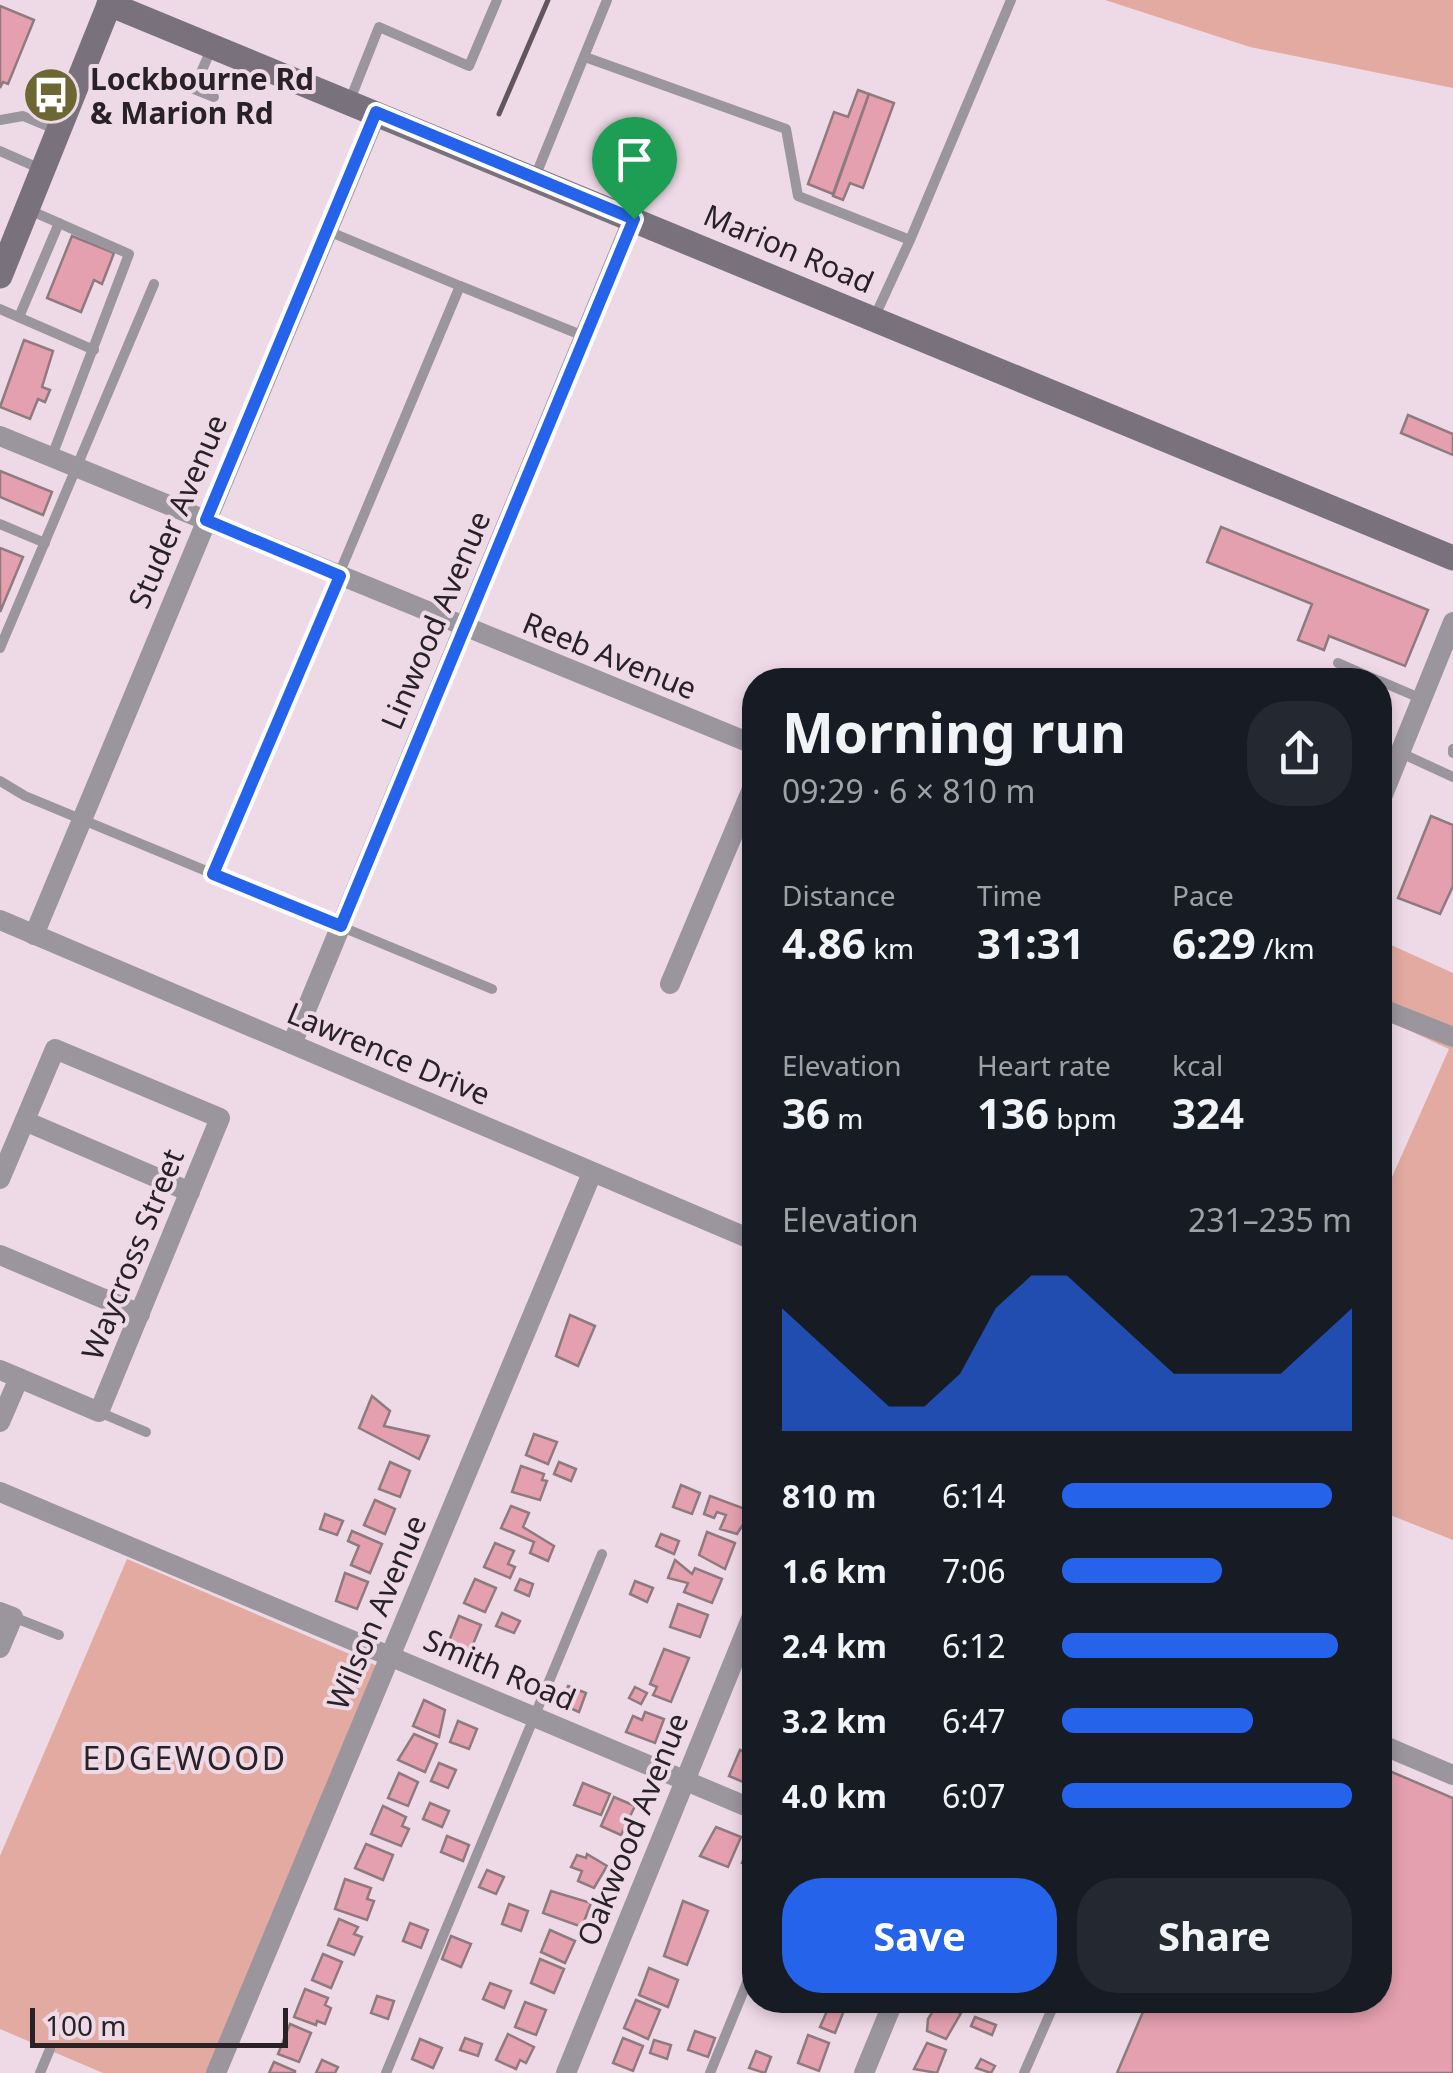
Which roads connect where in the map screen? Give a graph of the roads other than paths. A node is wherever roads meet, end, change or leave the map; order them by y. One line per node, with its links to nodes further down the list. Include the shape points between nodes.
1 (497, 0): 10 (lane, via 469,66 379,27)
2 (607, 0): 6 (lane)
3 (1011, 0): 21 (lane)
4 (106, 1): 5 (street, Marion Road); 13 (street)
5 (212, 46): 8 (lane); 10 (street, Marion Road)
6 (585, 57): 16 (lane); 21 (lane, via 786,129 798,196)
7 (170, 79): 8 (lane)
8 (194, 88): 9 (lane)
9 (214, 96)
10 (349, 101): 11 (street, Marion Road)
11 (376, 112): 16 (street, Marion Road); 20 (street, Studer Avenue)
12 (0, 120): 13 (lane, via 23,116)
13 (58, 130): 15 (street)
14 (0, 151): 15 (lane)
15 (42, 169): 17 (street)
16 (534, 178): 18 (street, Marion Road)
17 (26, 209): 19 (lane); 22 (street)
18 (634, 219): 27 (street, Marion Road); 28 (street, Linwood Avenue)
19 (59, 223): 26 (lane); 29 (lane, via 129,254)
20 (327, 231): 24 (lane); 33 (street, Studer Avenue)
21 (910, 240): 27 (lane)
22 (0, 276)
23 (154, 284): 32 (lane)
24 (460, 286): 28 (lane); 37 (lane)
25 (0, 309): 26 (lane)
26 (19, 317): 29 (lane)
27 (874, 318): 36 (street, Marion Road)
28 (586, 337): 39 (street, Linwood Avenue)
29 (94, 350): 31 (lane)
30 (0, 436): 31 (street, Reeb Avenue)
31 (52, 457): 32 (street, Reeb Avenue)
32 (76, 467): 33 (street, Reeb Avenue); 35 (lane)
33 (206, 520): 37 (street, Reeb Avenue); 51 (street, Studer Avenue)
34 (0, 524): 35 (lane)
35 (44, 542): 40 (lane)
36 (1453, 558)
37 (340, 576): 39 (street, Reeb Avenue); 52 (lane)
38 (1453, 622): 44 (street)
39 (464, 628): 45 (street, Reeb Avenue); 54 (street, Linwood Avenue)
40 (0, 648)
41 (1338, 663): 42 (lane)
42 (1349, 668)
43 (1392, 687): 44 (lane)
44 (1422, 699): 46 (street)
45 (742, 741)
46 (1400, 753): 47 (street); 48 (lane)
47 (1392, 773)
48 (1453, 777)
49 (0, 781): 51 (lane)
50 (742, 813): 56 (street)
51 (82, 819): 52 (lane); 55 (street, Studer Avenue)
52 (213, 874): 54 (lane)
53 (0, 920): 55 (street, Lawrence Drive)
54 (341, 926): 57 (lane); 60 (street, Linwood Avenue)
55 (34, 935): 60 (street, Lawrence Drive)
56 (670, 984)
57 (492, 989)
58 (1392, 1013): 59 (street)
59 (1453, 1037)
60 (292, 1044): 62 (street, Lawrence Drive)
61 (25, 1121): 63 (street); 64 (street); 64 (street, Waycross Street, via 56,1049 220,1118)
62 (592, 1174): 65 (street, Lawrence Drive); 78 (street, Wilson Avenue)
63 (0, 1179)
64 (190, 1192): 67 (street, Waycross Street)
65 (742, 1236)
66 (0, 1255): 67 (street)
67 (140, 1314): 69 (street, Waycross Street)
68 (9, 1374): 69 (street); 70 (street)
69 (100, 1412): 71 (lane)
70 (0, 1422)
71 (146, 1432)
72 (0, 1492): 78 (street, Smith Road)
73 (602, 1554): 79 (lane)
74 (6, 1614): 75 (lane); 77 (street)
75 (59, 1635)
76 (742, 1640): 82 (street, Oakwood Avenue)
77 (0, 1648)
78 (390, 1655): 79 (street, Smith Road); 89 (street, Wilson Avenue)
79 (535, 1717): 82 (street, Smith Road); 90 (lane)
80 (1392, 1749): 81 (street)
81 (1453, 1774)
82 (684, 1780): 83 (street, Smith Road); 91 (street, Oakwood Avenue)
83 (742, 1805)
84 (742, 1995): 92 (lane)
85 (889, 2013): 93 (street)
86 (1050, 2013): 94 (lane)
87 (50, 2049): 88 (lane)
88 (40, 2073)
89 (216, 2073)
90 (386, 2073)
91 (566, 2073)
92 (710, 2073)
93 (864, 2073)
94 (1024, 2073)

